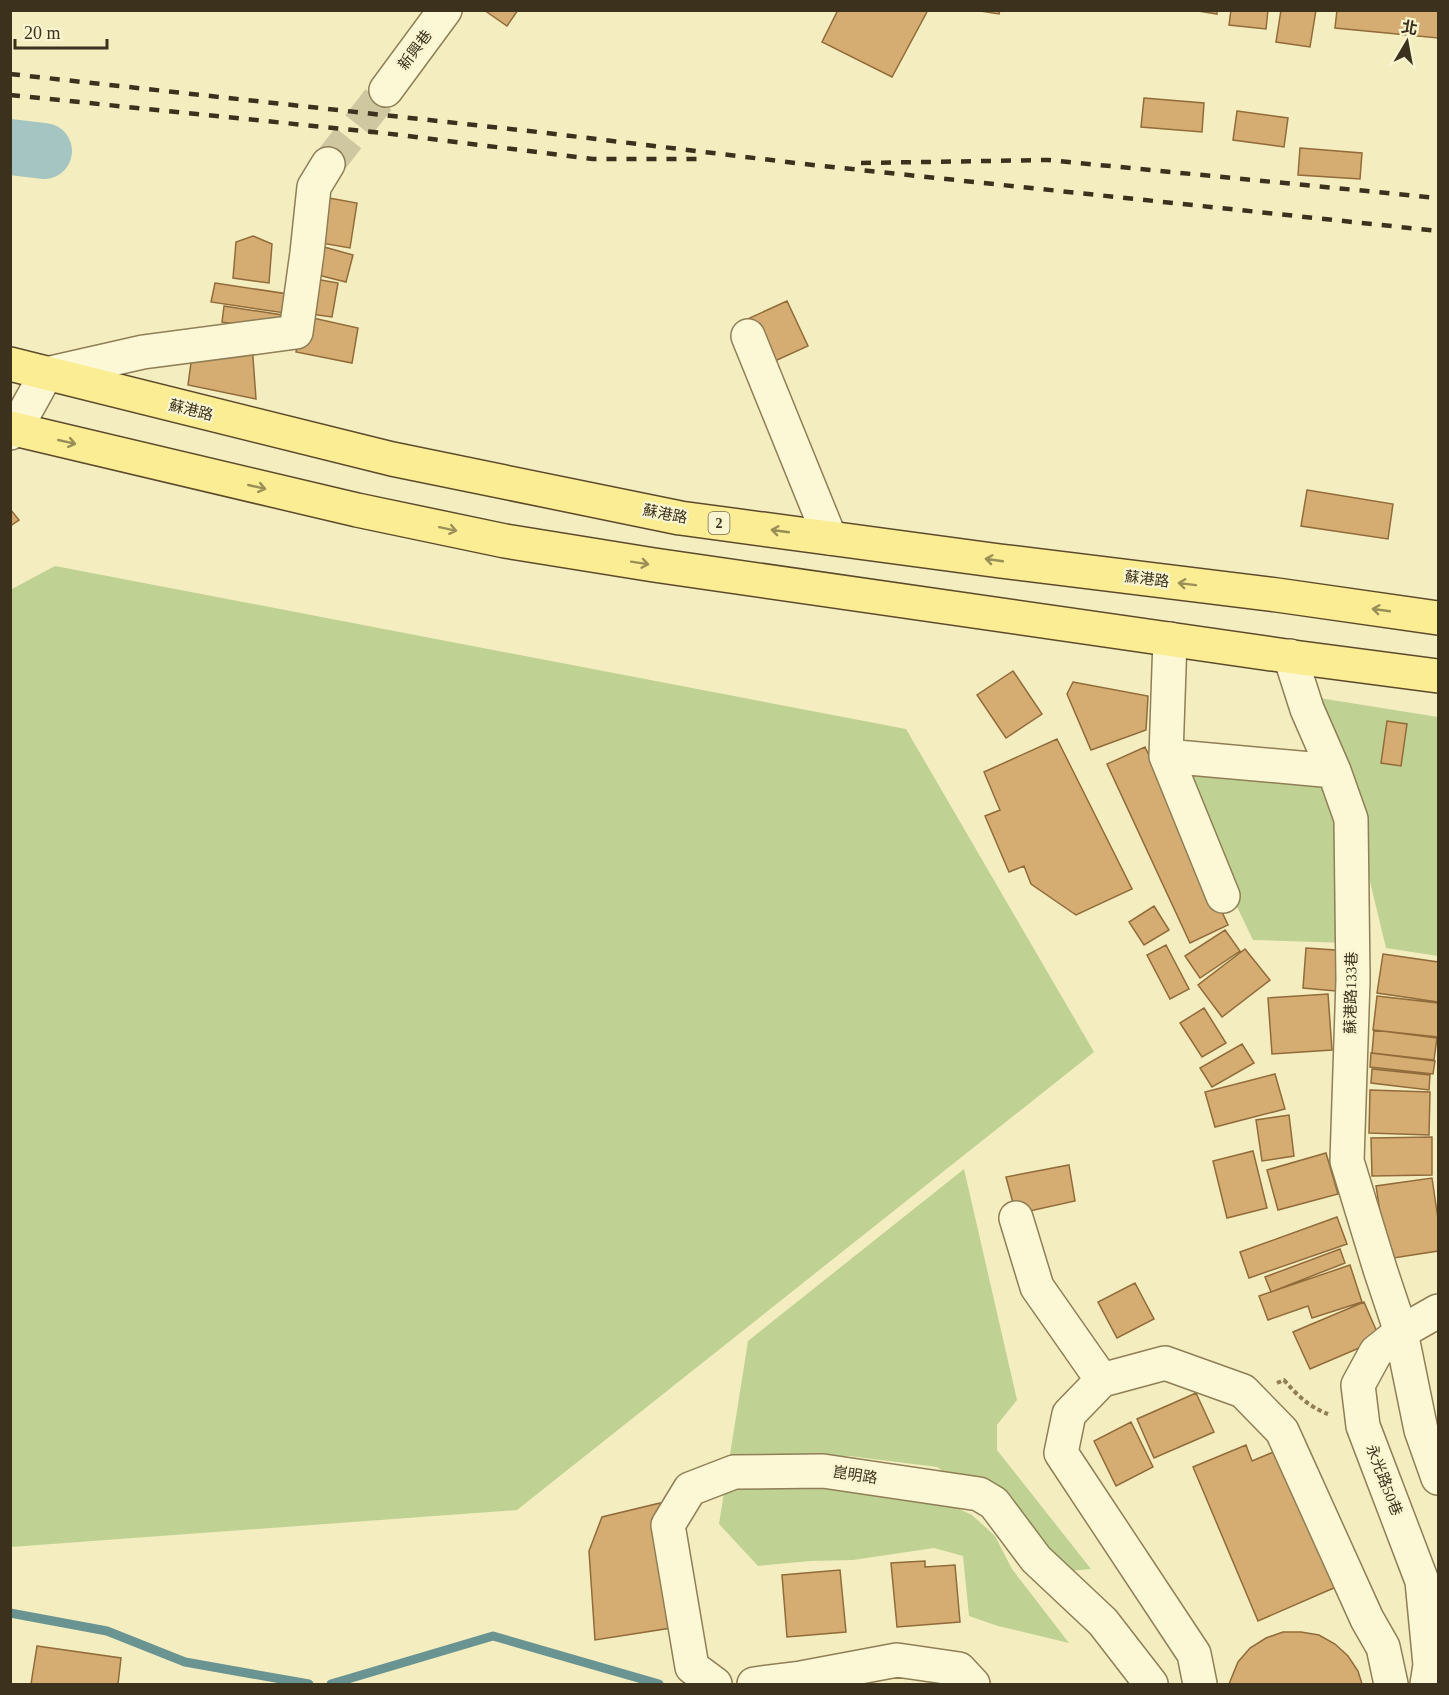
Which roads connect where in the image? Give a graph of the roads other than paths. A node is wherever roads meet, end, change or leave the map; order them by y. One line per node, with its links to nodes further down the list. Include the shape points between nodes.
1 (445, 10): 2 (street, 新興巷)
2 (386, 90)
3 (328, 164): 6 (street, via 314,187 296,332 143,352)
4 (748, 336): 8 (street)
5 (10, 364): 6 (main road, 蘇港路 / 2)
6 (45, 374): 7 (street); 8 (main road, 蘇港路 / 2, one-way to 6, via 680,518 392,459)
7 (12, 430): 10 (main road, one-way to 10, via 505,541)
8 (830, 538): 9 (main road, 蘇港路 / 2, one-way to 8)
9 (1438, 618)
10 (1170, 639): 11 (main road); 13 (street)
11 (1290, 657): 12 (main road); 14 (street, 蘇港路133巷)
12 (1438, 676)
13 (1166, 756): 14 (street); 15 (street)
14 (1334, 771): 18 (street, 蘇港路133巷, via 1351,819 1353,980 1347,1161)
15 (1223, 896)
16 (1016, 1218): 19 (street, via 1037,1287)
17 (1438, 1311): 18 (street, 永光路50巷)
18 (1401, 1332): 20 (street, 蘇港路133巷, via 1421,1430); 27 (street, 永光路50巷, via 1376,1352 1358,1385 1363,1426 1422,1581 1430,1665)
19 (1102, 1380): 25 (street, via 1069,1414 1061,1453 1194,1654); 26 (street, via 1165,1363 1243,1391 1282,1431 1366,1619 1383,1647)
20 (1438, 1478)
21 (715, 1684): 24 (street, 崑明路, via 692,1667 668,1525 690,1489 734,1472 823,1470 980,1494 994,1503 1036,1559 1103,1622)
22 (754, 1684): 23 (street, via 897,1660 959,1669)
23 (973, 1684)
24 (1151, 1684)
25 (1200, 1684)
26 (1391, 1684)
27 (1426, 1684)

